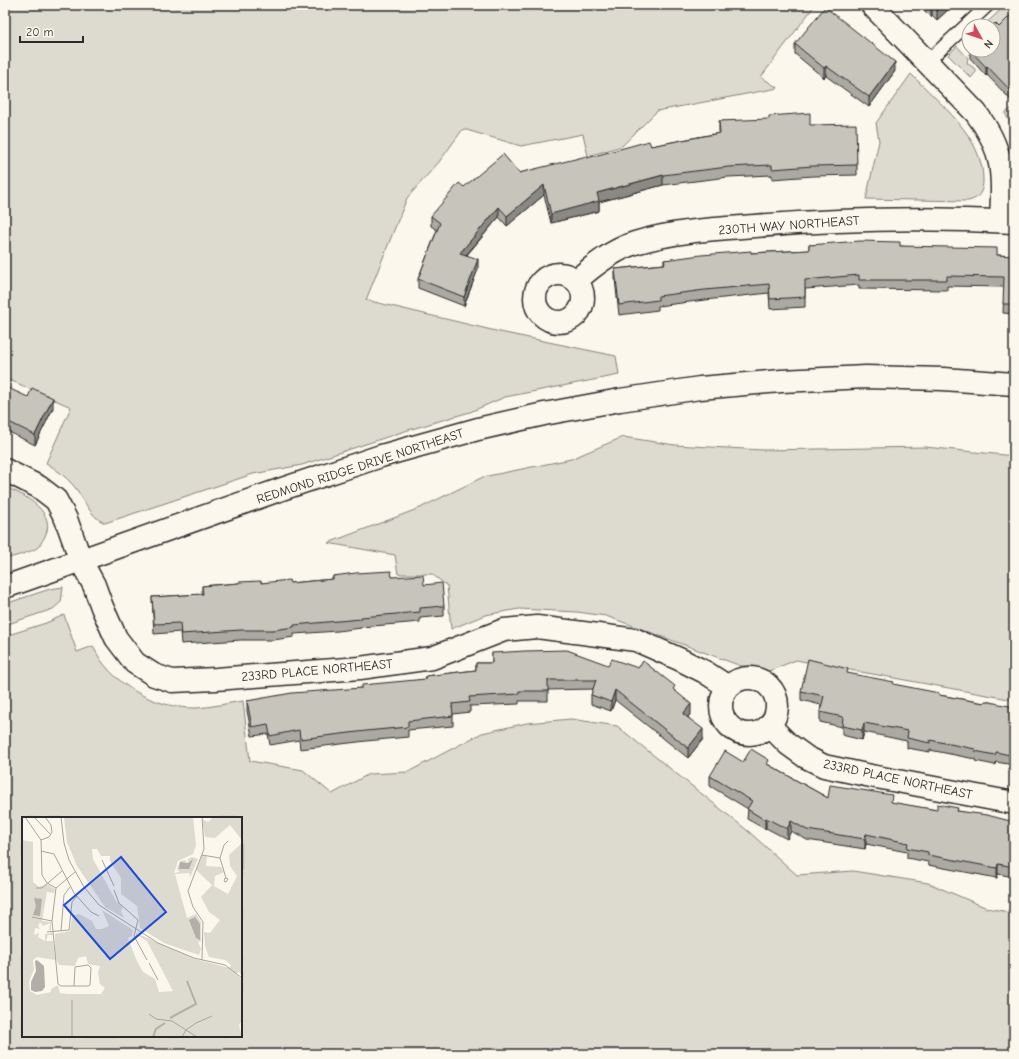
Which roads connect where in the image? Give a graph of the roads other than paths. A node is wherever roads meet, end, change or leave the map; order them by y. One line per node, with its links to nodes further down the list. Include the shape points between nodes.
1 (872, 5): 3 (street)
2 (988, 5): 3 (lane)
3 (927, 62): 4 (street, via 987,127 996,146)
4 (1008, 221): 5 (street, 230TH WAY NORTHEAST, via 890,219 804,222 692,231 634,244 614,253)
5 (577, 280)
6 (1014, 384): 8 (street, REDMOND RIDGE DRIVE NORTHEAST, via 866,377 781,381 700,388 582,407 478,429 382,456)
7 (5, 470): 8 (street, 233RD PLACE NORTHEAST, via 39,487 56,500 66,519)
8 (81, 561): 9 (street, REDMOND RIDGE DRIVE NORTHEAST); 10 (street, 233RD PLACE NORTHEAST, via 116,638 125,651 135,663 172,682 360,668 432,658 504,630 537,627 636,640 705,672)
9 (5, 587)
10 (728, 687): 11 (street, via 722,695 720,705 726,723 743,734 762,732); 11 (street, via 744,678 761,680 768,684 774,691 778,703)
11 (770, 726): 12 (street, 233RD PLACE NORTHEAST, via 788,744 824,766)
12 (1014, 803)

